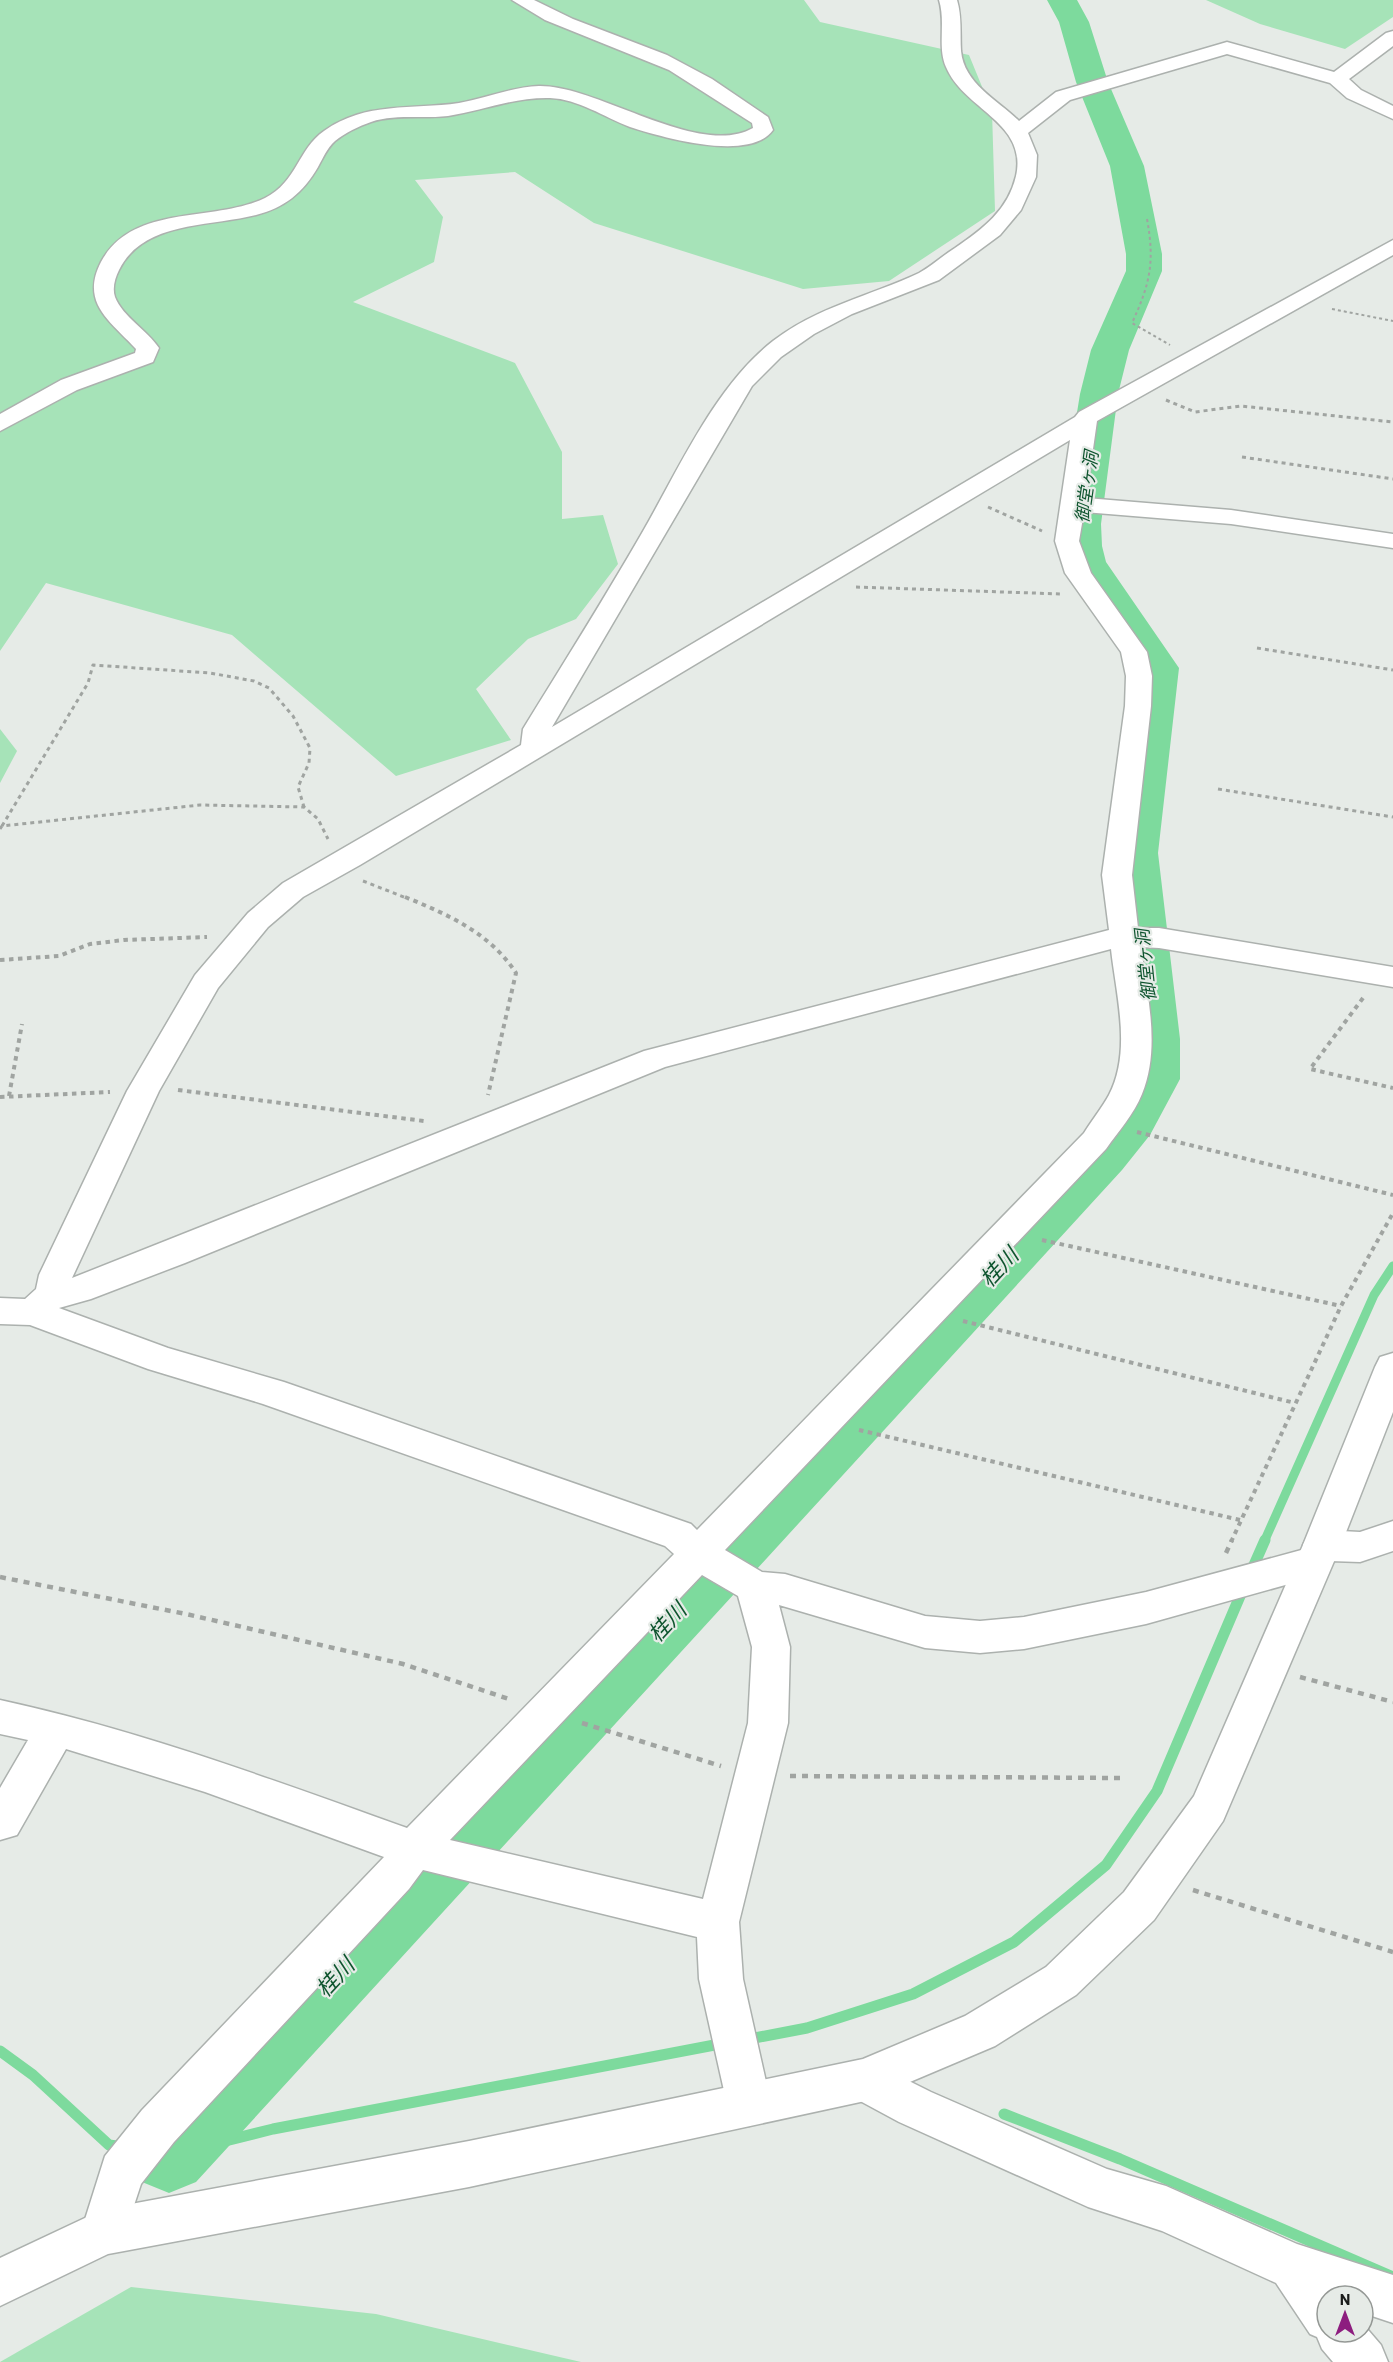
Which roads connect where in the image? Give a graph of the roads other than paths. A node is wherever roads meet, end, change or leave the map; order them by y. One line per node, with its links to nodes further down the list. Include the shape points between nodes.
1 (521, 0): 9 (street, via 566,23 682,70 761,121 763,130 757,136 743,139 681,134 556,92 518,92 460,109 394,110 367,117 329,136 296,187 271,204 155,229 130,242 111,260 102,285 106,300 148,348 145,357 69,385)
2 (948, 0): 6 (street, via 954,23 955,67)
3 (1393, 37): 4 (street)
4 (1336, 79): 5 (street, via 1354,94); 6 (street, via 1227,48 1063,96)
5 (1393, 113)
6 (1017, 132): 12 (street, via 1025,144 1025,175 1009,214 996,228 928,276 799,333 753,369 735,392 537,729)
7 (1393, 246): 8 (street)
8 (1085, 421): 10 (street); 12 (street)
9 (0, 424)
10 (1071, 504): 11 (street, via 1231,517); 13 (street, via 1067,541 1075,565 1091,594 1134,652 1139,676 1117,875)
11 (1393, 541)
12 (535, 747): 15 (street, via 293,890 258,920 206,982 145,1088 56,1275)
13 (1124, 937): 14 (street, via 1230,948); 15 (street, via 656,1059 152,1262); 18 (street, via 1137,1037 1134,1070 1125,1096 1095,1141)
14 (1384, 975)
15 (28, 1306): 18 (street, via 79,1331 227,1381 272,1392 678,1536)
16 (1393, 1366): 19 (street)
17 (1393, 1536): 19 (street, via 1360,1547)
18 (698, 1553): 20 (street); 24 (street, via 566,1718)
19 (1317, 1554): 20 (street, via 1146,1608 1024,1633 980,1637 925,1632); 26 (street, via 1209,1808 1139,1906 1061,1981 980,2031)
20 (743, 1580): 25 (street, via 771,1647 768,1723)
21 (0, 1717): 22 (street)
22 (56, 1729): 23 (street); 24 (street, via 205,1774)
23 (2, 1822)
24 (414, 1849): 25 (street); 28 (street, via 394,1876 158,2126 121,2172)
25 (718, 1922): 27 (street, via 721,1979)
26 (865, 2080): 27 (street); 29 (street, via 915,2107 1104,2192 1166,2209)
27 (749, 2104): 28 (street, via 469,2164)
28 (104, 2232): 30 (street)
29 (1293, 2266): 31 (street); 32 (street)
30 (0, 2283)
31 (1315, 2299)
32 (1393, 2299)
33 (1349, 2344): 34 (street)
34 (1364, 2362)

